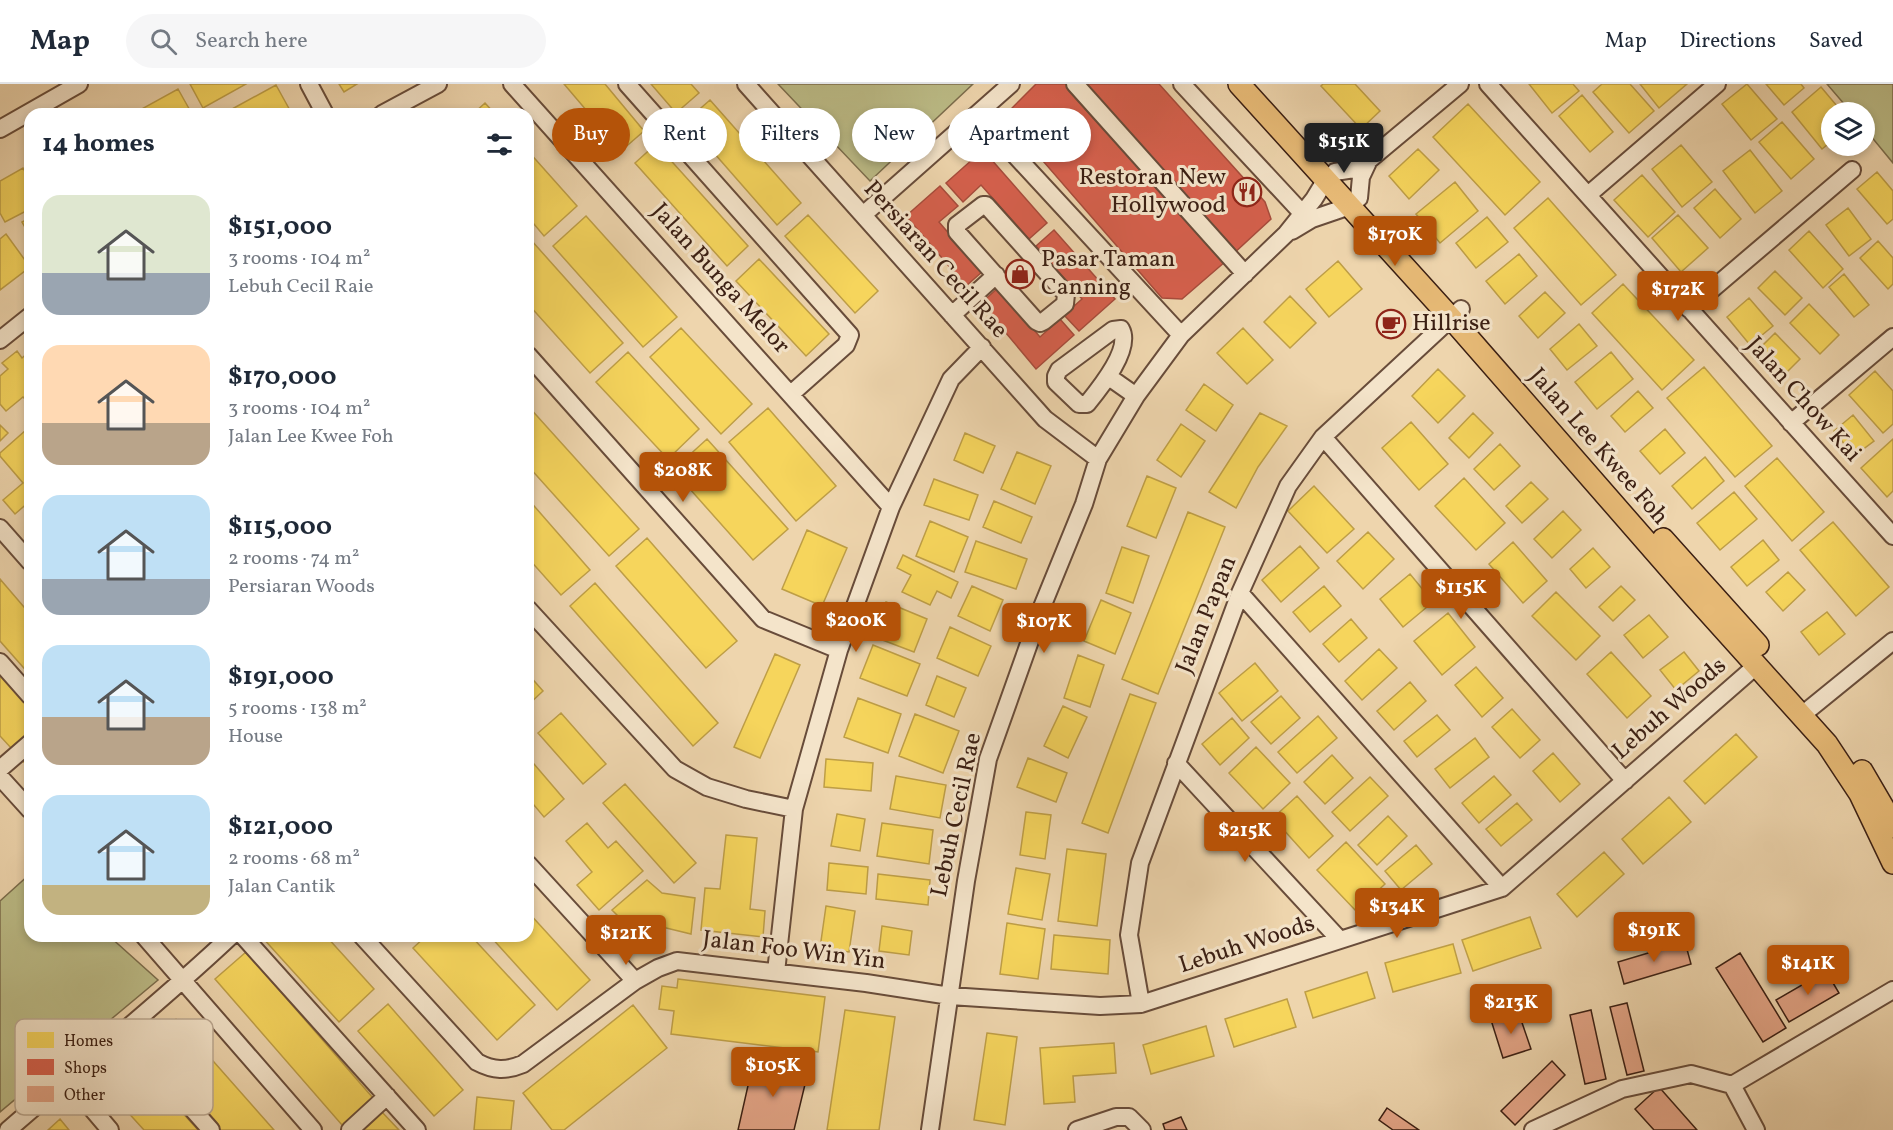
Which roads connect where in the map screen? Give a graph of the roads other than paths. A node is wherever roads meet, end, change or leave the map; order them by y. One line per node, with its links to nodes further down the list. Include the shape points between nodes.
1 (79, 84): 15 (street)
2 (309, 84): 16 (street)
3 (438, 84): 17 (street)
4 (512, 84): 19 (street, Jalan Bunga Melor)
5 (627, 84): 45 (street, via 850,335 846,345)
6 (746, 84): 31 (street, Persiaran Cecil Rae)
7 (1011, 84): 20 (street)
8 (1075, 84): 33 (street)
9 (1182, 84): 30 (street)
10 (1239, 84): 27 (main road, Jalan Lee Kwee Foh)
11 (1257, 84): 27 (main road, Jalan Lee Kwee Foh)
12 (1460, 84): 24 (street)
13 (1488, 84): 28 (street, Jalan Chow Kai)
14 (1717, 84): 28 (street)
15 (37, 108)
16 (322, 108)
17 (393, 108)
18 (534, 108): 45 (street, Jalan Bunga Melor)
19 (534, 108)
20 (985, 108)
21 (24, 115): 22 (street)
22 (0, 129)
23 (948, 140): 31 (street)
24 (1369, 160): 27 (street, via 1354,170); 29 (street)
25 (1022, 162): 39 (street)
26 (1852, 170): 35 (street)
27 (1330, 176): 29 (main road, Jalan Lee Kwee Foh); 30 (street, Lebuh Cecil Rae)
28 (1588, 195): 35 (street, Jalan Chow Kai)
29 (1354, 202): 32 (street, Lebuh Cecil Rae); 36 (main road, Jalan Lee Kwee Foh)
30 (1302, 213): 32 (street, Lebuh Cecil Rae)
31 (863, 215): 37 (street, Persiaran Cecil Rae)
32 (1286, 234): 33 (street, Lebuh Cecil Rae)
33 (1245, 273): 39 (street, Lebuh Cecil Rae)
34 (996, 275): 34 (street, via 956,228 983,205 1066,294 1065,304 1040,323); 37 (street)
35 (1689, 309): 47 (street, Jalan Chow Kai)
36 (1456, 314): 48 (street, Jalan Papan); 59 (main road, Jalan Lee Kwee Foh, via 1693,595); 61 (main road, Jalan Lee Kwee Foh)
37 (952, 315): 42 (street, Persiaran Cecil Rae)
38 (24, 321): 41 (street)
39 (1181, 335): 46 (street, Lebuh Cecil Rae)
40 (1893, 337): 47 (street)
41 (0, 340)
42 (982, 347): 49 (street, Persiaran Cecil Rae, via 1045,419); 50 (street, via 951,379)
43 (534, 362): 57 (street, via 763,619)
44 (1109, 377): 44 (street, via 1083,405 1056,382 1059,370 1113,330 1121,329 1124,342); 46 (street)
45 (791, 394): 50 (street, Jalan Bunga Melor)
46 (1136, 396): 49 (street, Lebuh Cecil Rae)
47 (1791, 423): 52 (street, Jalan Chow Kai)
48 (1323, 437): 54 (street, Jalan Papan, via 1288,486); 66 (street)
49 (1098, 459): 82 (street, Lebuh Cecil Rae, via 988,759)
50 (891, 507): 57 (street)
51 (0, 528): 53 (street)
52 (1892, 534)
53 (24, 555)
54 (1240, 593): 63 (street, Jalan Papan); 72 (street)
55 (534, 616): 68 (street, via 675,769 706,787)
56 (1893, 641): 61 (street)
57 (839, 650): 68 (street)
58 (0, 662): 60 (street)
59 (1757, 665): 61 (main road, Jalan Lee Kwee Foh); 66 (street, Lebuh Woods)
60 (24, 689)
61 (1808, 711): 69 (main road, Jalan Lee Kwee Foh, via 1850,754); 70 (main road, Jalan Lee Kwee Foh, via 1860,794)
62 (24, 748): 64 (street)
63 (1176, 763): 73 (street); 83 (street, Jalan Papan, via 1140,863 1129,935)
64 (0, 769)
65 (0, 777): 67 (street)
66 (1625, 781): 72 (street, Lebuh Woods)
67 (24, 803)
68 (794, 809): 78 (street)
69 (1893, 827)
70 (1893, 863)
71 (534, 871): 80 (street)
72 (1502, 888): 73 (street, Lebuh Woods)
73 (1339, 939): 83 (street, Lebuh Woods)
74 (149, 942): 79 (street)
75 (225, 942): 79 (street)
76 (248, 942): 86 (street)
77 (367, 942): 80 (street, Jalan Foo Win Yin, via 477,1062 499,1070 524,1064)
78 (776, 972): 80 (street, Jalan Foo Win Yin, via 677,961); 82 (street, Jalan Foo Win Yin)
79 (184, 980): 84 (street); 93 (street)
80 (635, 981)
81 (1893, 990): 85 (street)
82 (950, 996): 83 (street, Lebuh Woods, via 1100,1006); 96 (street, Lebuh Cecil Rae)
83 (1141, 1004)
84 (137, 1019)
85 (1732, 1085): 99 (street, via 1691,1074 1622,1089); 100 (street)
86 (387, 1096): 94 (street); 95 (street)
87 (25, 1115): 90 (street)
88 (97, 1115): 91 (street)
89 (198, 1115): 92 (street)
90 (8, 1130)
91 (110, 1130)
92 (211, 1130)
93 (313, 1130)
94 (350, 1130)
95 (417, 1130)
96 (930, 1130)
97 (1077, 1130): 98 (street, via 1116,1117 1129,1117)
98 (1142, 1130)
99 (1533, 1130)
100 (1756, 1130)

